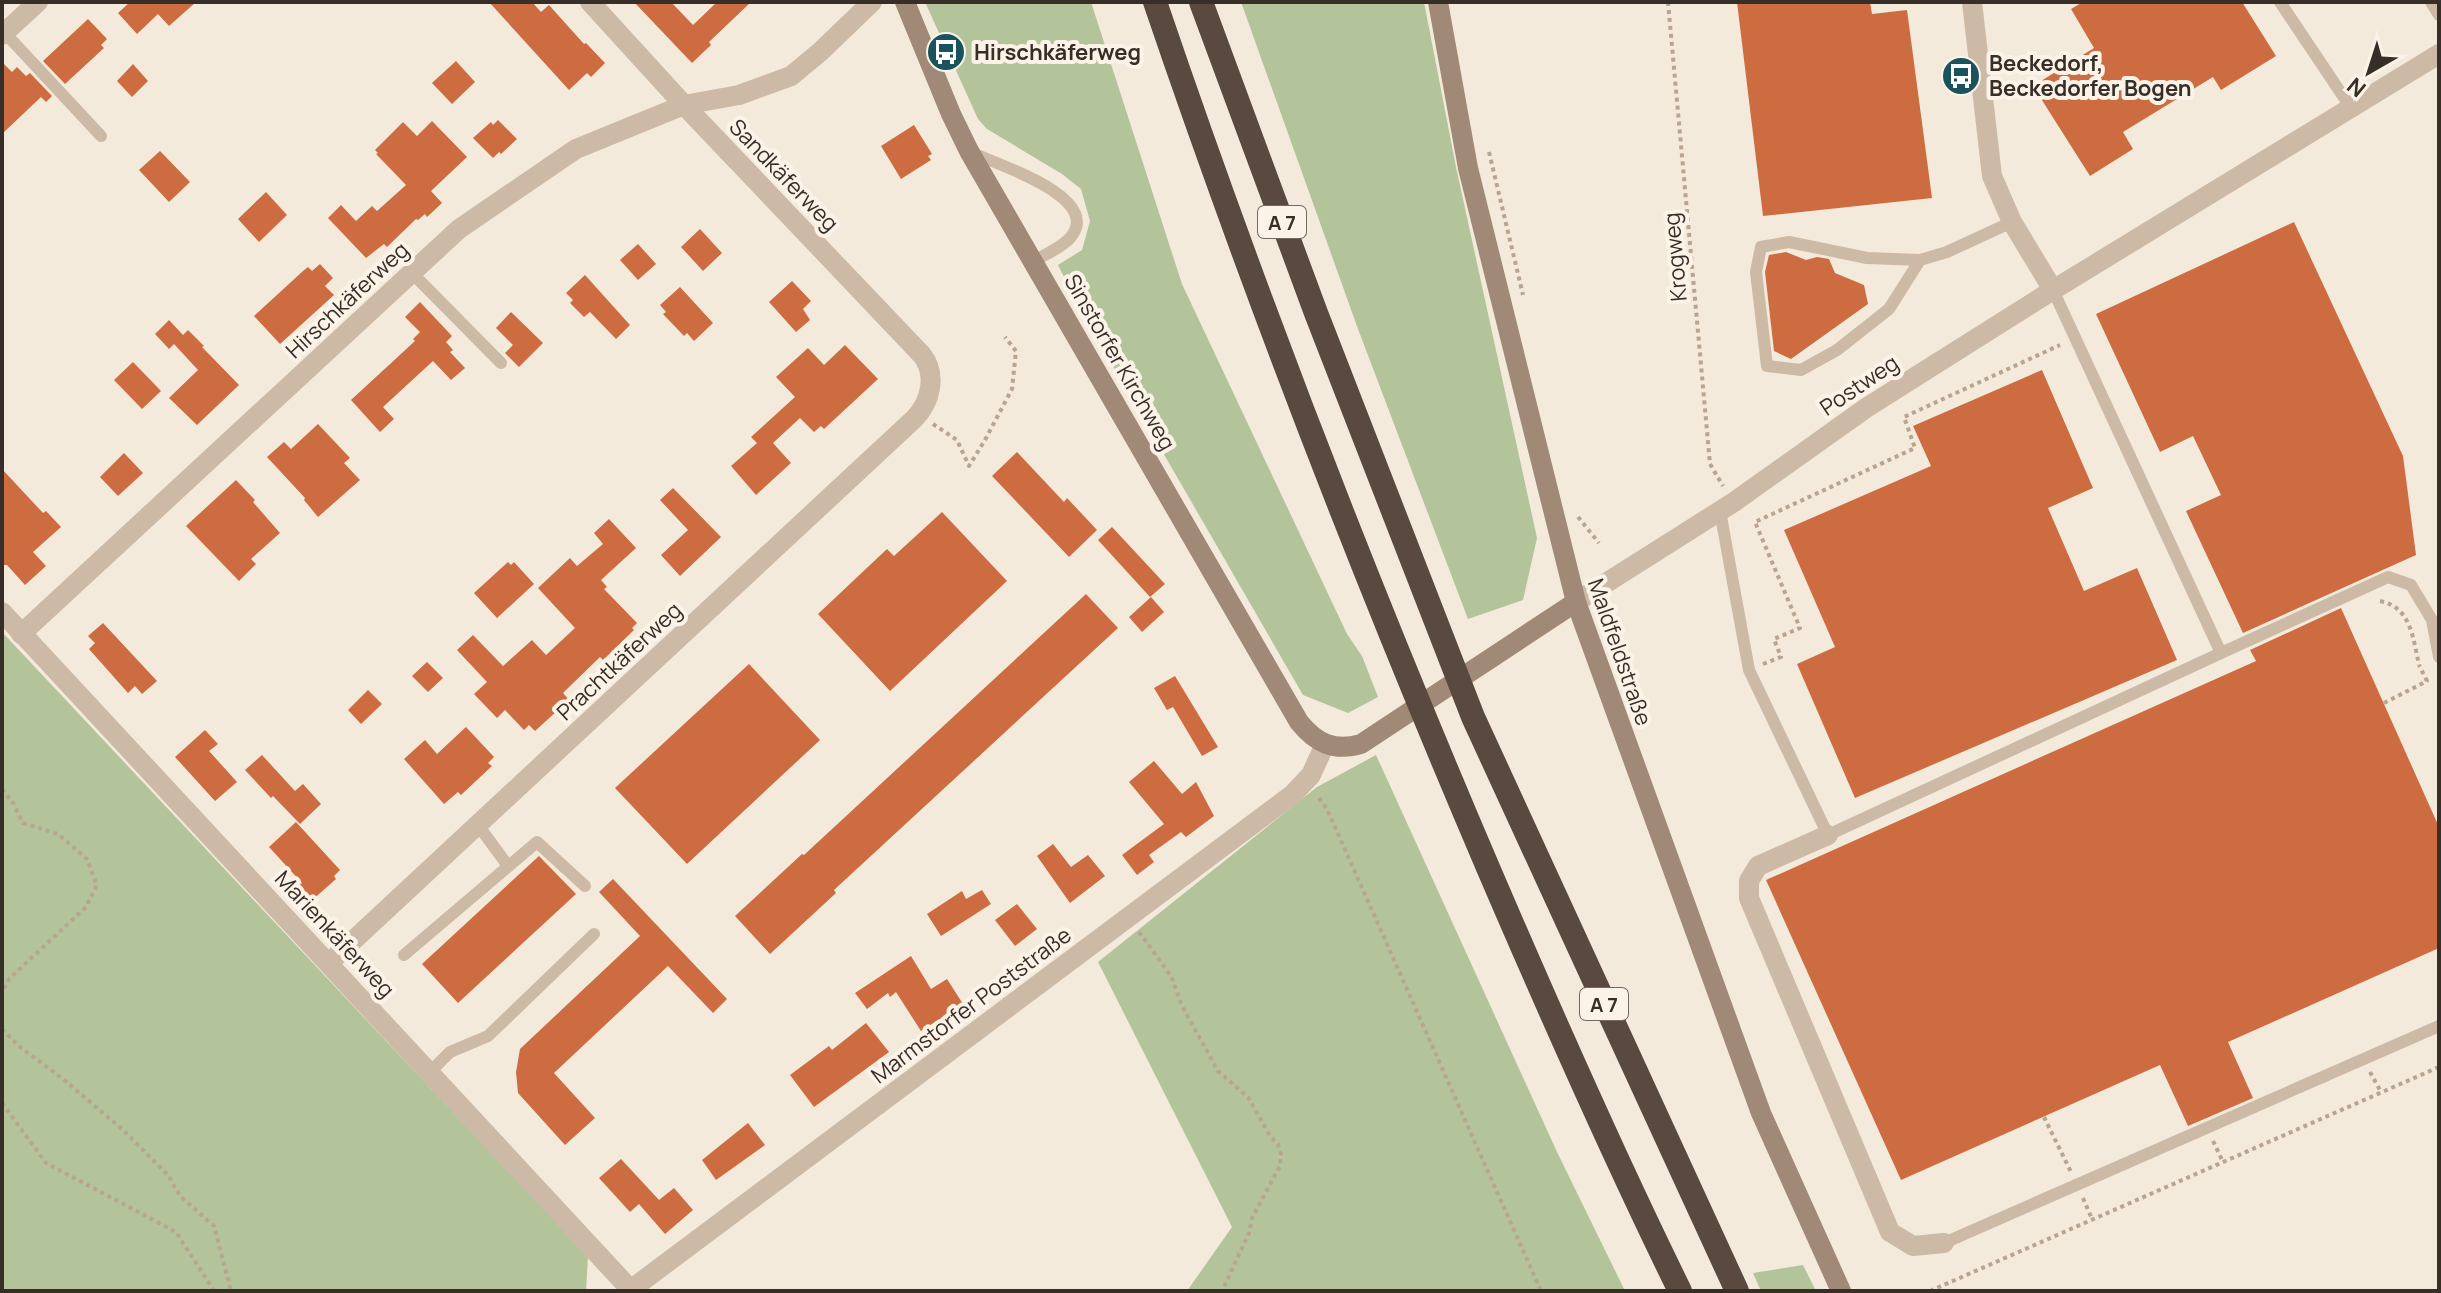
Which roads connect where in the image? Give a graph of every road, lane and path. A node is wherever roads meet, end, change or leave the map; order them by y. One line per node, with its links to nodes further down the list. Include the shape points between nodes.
1 (38, 2): 13 (street)
2 (590, 2): 15 (street, Sandkäferweg)
3 (872, 2): 15 (street, Hirschkäferweg, via 791,76 739,95)
4 (905, 2): 19 (main road, Sinstorfer Kirchweg)
5 (1155, 2): 66 (highway, A 7, via 1273,335 1434,742 1538,984)
6 (1201, 2): 67 (highway, A 7, via 1473,717)
7 (1438, 2): 34 (main road, Maldfeldstraße, via 1468,168)
8 (1668, 2): 32 (path, Krogweg, via 1710,464)
9 (1972, 2): 20 (street, via 1992,176)
10 (2280, 2): 16 (lane)
11 (2431, 2): 12 (lane)
12 (2439, 15)
13 (3, 34): 17 (lane)
14 (2439, 54): 16 (street, Postweg)
15 (684, 105): 23 (street, Hirschkäferweg, via 576,149 459,229); 29 (street, Sandkäferweg, via 922,355)
16 (2351, 108): 24 (street, Postweg)
17 (101, 136)
18 (1487, 142): 25 (path)
19 (969, 151): 22 (main road, Sinstorfer Kirchweg); 22 (lane, via 1054,190 1073,208 1073,234)
20 (2012, 222): 21 (lane); 24 (street)
21 (1920, 260): 21 (lane, via 1867,258 1789,242 1761,247 1756,272 1767,366 1801,370 1837,350 1889,309)
22 (1034, 261): 41 (main road, Sinstorfer Kirchweg, via 1291,709)
23 (412, 273): 28 (lane); 36 (street, Hirschkäferweg)
24 (2053, 290): 27 (lane); 32 (street, Postweg, via 1866,408)
25 (1527, 309)
26 (1005, 337): 30 (path, via 1016,351 1012,389 969,466 957,440)
27 (2075, 338): 37 (lane); 39 (path, via 1904,417 1915,448 1755,522 1800,628 1774,639 1781,657)
28 (501, 363)
29 (930, 387): 30 (street, Prachtkäferweg, via 925,406)
30 (914, 419): 44 (street, Prachtkäferweg)
31 (1575, 505): 33 (path, via 1579,521)
32 (1727, 507): 34 (street, Postweg); 39 (lane)
33 (1599, 543)
34 (1576, 602): 41 (main road, Postweg, via 1361,744 1342,748); 68 (main road, Maldfeldstraße, via 1761,1113)
35 (2, 612): 36 (street, Marienkäferweg)
36 (21, 634): 51 (street, Marienkäferweg)
37 (2221, 653): 38 (lane, via 2388,577 2411,585 2432,620); 45 (lane)
38 (2439, 656): 40 (path, via 2419,665 2427,681)
39 (1749, 670): 45 (lane)
40 (2384, 703)
41 (1318, 740): 42 (street, Marmstorfer Poststraße)
42 (1306, 781): 48 (street, Marmstorfer Poststraße); 65 (path, via 1327,809)
43 (2, 789): 52 (path, via 23,823 58,834 87,859 97,885 86,907 9,979)
44 (478, 825): 46 (lane); 51 (street, Prachtkäferweg)
45 (1828, 835): 60 (street, via 1758,866 1749,881 1749,898 1890,1232 1913,1246)
46 (508, 866): 47 (lane, via 537,842); 50 (lane)
47 (585, 886)
48 (1128, 918): 61 (street, Marmstorfer Poststraße); 64 (path, via 1171,976 1218,1071 1248,1097 1281,1154)
49 (594, 934): 56 (lane, via 488,1036 450,1052)
50 (404, 955)
51 (329, 963): 56 (street, Marienkäferweg)
52 (2, 992)
53 (2439, 1026): 58 (lane)
54 (2, 1029): 63 (path, via 122,1129 168,1175 180,1196 214,1226)
55 (2439, 1067): 59 (path)
56 (430, 1072): 61 (street, Marienkäferweg)
57 (2, 1103): 62 (path, via 46,1163 176,1232)
58 (2207, 1128): 59 (path); 60 (lane)
59 (2223, 1162): 69 (path)
60 (1944, 1243)
61 (630, 1290)
62 (214, 1291)
63 (231, 1291)
64 (1222, 1291)
65 (1541, 1291)
66 (1680, 1291)
67 (1737, 1291)
68 (1841, 1291)
69 (1930, 1291)

